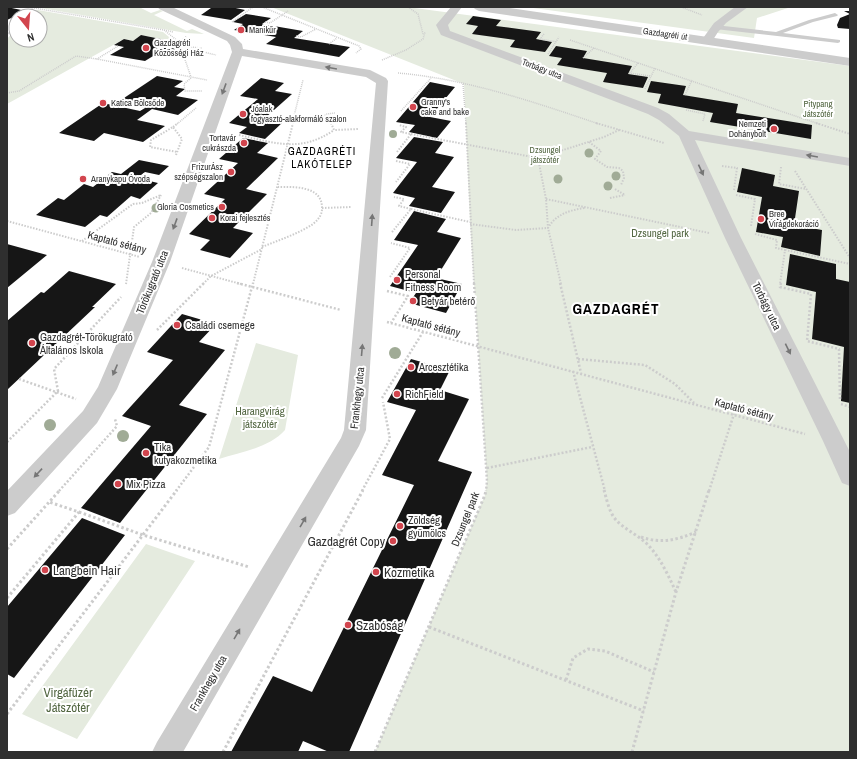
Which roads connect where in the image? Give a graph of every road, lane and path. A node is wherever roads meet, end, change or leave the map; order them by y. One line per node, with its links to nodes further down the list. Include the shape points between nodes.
1 (163, 7): 37 (street, via 231,39 236,44)
2 (253, 7): 14 (path)
3 (262, 7): 11 (path)
4 (408, 7): 19 (path, via 418,14)
5 (457, 7): 75 (street, Torbágy utca, via 442,25 446,33 653,111 664,117)
6 (479, 7): 27 (street, Gazdagréti út)
7 (681, 7): 13 (path)
8 (743, 7): 16 (street)
9 (48, 11): 28 (path, via 164,30)
10 (288, 11): 11 (path)
11 (282, 15): 15 (path, via 270,23); 17 (path)
12 (835, 15): 20 (lane)
13 (705, 17)
14 (234, 20)
15 (265, 22)
16 (715, 27): 20 (lane); 27 (street)
17 (316, 29): 22 (path, via 301,37); 24 (path)
18 (545, 31): 29 (path, via 540,39)
19 (423, 34)
20 (776, 34): 30 (lane)
21 (189, 35): 28 (path)
22 (296, 36)
23 (560, 36): 29 (path)
24 (338, 38): 31 (path); 41 (path, via 359,46 361,49)
25 (566, 38): 35 (path)
26 (423, 39): 46 (path)
27 (708, 41): 45 (street, Gazdagréti út)
28 (179, 42): 34 (path)
29 (557, 42): 39 (path)
30 (838, 42)
31 (329, 44)
32 (118, 46): 43 (path)
33 (169, 46): 34 (path)
34 (181, 48): 36 (path, via 199,46); 38 (path)
35 (594, 48): 42 (path); 44 (path)
36 (199, 51): 38 (path); 40 (path)
37 (238, 52): 46 (street, one-way to 37); 111 (street, Törökugrató utca, one-way to 111)
38 (183, 53): 51 (path)
39 (548, 54)
40 (219, 56)
41 (353, 56)
42 (583, 58)
43 (97, 59): 51 (path); 56 (path, via 76,56 19,91)
44 (638, 62): 47 (path); 50 (path, via 630,73)
45 (850, 62)
46 (376, 67): 94 (street, Frankhegy utca, via 382,85)
47 (655, 68): 50 (path); 53 (path)
48 (398, 73): 52 (path)
49 (304, 74): 62 (path)
50 (650, 76): 55 (path)
51 (191, 77): 57 (path, via 184,84 185,91 205,90)
52 (431, 78): 54 (path); 60 (path)
53 (692, 80): 58 (path); 70 (path)
54 (463, 84): 68 (path, via 534,102); 73 (path, Dzsungel park)
55 (645, 90)
56 (7, 94)
57 (203, 95)
58 (685, 95)
59 (199, 105): 65 (path)
60 (400, 112)
61 (334, 113): 63 (path)
62 (294, 118): 63 (path); 74 (path)
63 (321, 118): 67 (path, via 324,122 331,122)
64 (395, 124): 69 (path, via 406,127 401,132)
65 (173, 127): 76 (path, via 182,139); 76 (path, via 151,140 150,147)
66 (353, 129): 67 (path)
67 (334, 130): 74 (path, via 314,141)
68 (619, 130): 72 (path); 75 (path)
69 (411, 134): 73 (path); 77 (path)
70 (850, 134)
71 (239, 135): 74 (path)
72 (589, 142): 78 (path); 85 (path, via 601,152 595,159 608,168 621,170 624,175)
73 (467, 145): 78 (path); 99 (path, Dzsungel park)
74 (287, 146): 86 (path)
75 (691, 148): 81 (street, Torbágy utca, one-way to 75); 101 (path, via 736,168 734,195 755,199); 104 (street, Torbágy utca, one-way to 104)
76 (177, 152): 79 (path)
77 (395, 154)
78 (538, 158): 93 (path)
79 (175, 159)
80 (391, 160): 84 (path, via 410,164)
81 (850, 162)
82 (781, 163): 88 (path, via 779,184)
83 (791, 165): 88 (path)
84 (395, 182)
85 (621, 185)
86 (278, 187): 96 (path, via 315,192 319,196); 107 (path)
87 (615, 189): 92 (path, via 625,195)
88 (806, 189): 110 (path)
89 (164, 190): 90 (path)
90 (161, 195): 105 (path, via 142,203 132,204); 109 (path, via 152,213 134,225)
91 (392, 196): 97 (path, via 404,199 399,206)
92 (610, 198)
93 (546, 199): 95 (path); 100 (path)
94 (373, 207): 96 (path); 119 (street, Frankhegy utca, one-way to 94)
95 (587, 207): 100 (path, via 557,217); 104 (path)
96 (322, 208): 107 (path, via 322,213 311,225)
97 (411, 209): 99 (path); 103 (path)
98 (7, 221): 105 (path, Kaptató sétány)
99 (470, 223): 100 (path, via 526,231); 123 (path, Dzsungel park)
100 (548, 228): 124 (path)
101 (750, 229)
102 (753, 234): 108 (path, via 777,240 776,248)
103 (389, 236)
104 (733, 238): 135 (street, Torbágy utca, one-way to 135)
105 (82, 241): 109 (path, Kaptató sétány)
106 (385, 242): 114 (path, via 410,248)
107 (262, 248): 113 (path); 116 (path)
108 (785, 250): 112 (path); 133 (path, via 780,287 810,294 808,341 839,349 840,404)
109 (130, 254): 111 (path, Kaptató sétány); 115 (path)
110 (850, 258)
111 (161, 262): 113 (path, Kaptató sétány); 132 (street, Törökugrató utca, one-way to 132)
112 (850, 264)
113 (211, 276): 116 (path, Kaptató sétány); 122 (path)
114 (389, 278)
115 (126, 285)
116 (252, 286): 119 (path, Kaptató sétány); 144 (path, via 209,447)
117 (381, 289): 120 (path, via 408,296)
118 (125, 293): 129 (path, via 54,370 58,391)
119 (365, 316): 120 (path, Kaptató sétány); 154 (street, Frankhegy utca, one-way to 119, via 351,440 355,430)
120 (391, 323): 121 (path, Kaptató sétány)
121 (423, 332): 123 (path, Kaptató sétány); 130 (path)
122 (154, 334)
123 (478, 346): 125 (path, Kaptató sétány); 138 (path, Dzsungel park)
124 (578, 359): 126 (path); 131 (path, via 645,365 676,384)
125 (573, 371): 126 (path, Kaptató sétány); 137 (path)
126 (581, 373): 131 (path, Kaptató sétány)
127 (19, 379): 129 (path)
128 (380, 392): 130 (path)
129 (56, 393): 132 (path); 136 (path)
130 (382, 398): 155 (path, via 390,439)
131 (694, 404): 134 (path, Kaptató sétány)
132 (97, 405): 141 (street, Törökugrató utca, one-way to 141, via 90,417)
133 (850, 407)
134 (734, 414): 135 (path, Kaptató sétány); 143 (path)
135 (834, 441): 139 (street, Torbágy utca)
136 (7, 442)
137 (592, 447): 138 (path); 145 (path, via 610,510 617,521)
138 (487, 468): 149 (path, Dzsungel park, via 485,495)
139 (850, 477)
140 (49, 502): 142 (path)
141 (7, 506)
142 (79, 512): 144 (path); 148 (path)
143 (696, 532): 145 (path, via 668,541); 147 (path)
144 (142, 536): 146 (path); 153 (path)
145 (638, 536): 147 (path, via 661,562)
146 (237, 564)
147 (676, 592): 150 (path)
148 (7, 598)
149 (429, 626): 151 (path); 156 (path, Dzsungel park)
150 (654, 672): 151 (path, via 605,651 588,649 573,658); 152 (path)
151 (566, 680): 152 (path)
152 (644, 711): 157 (path)
153 (7, 714)
154 (167, 752)
155 (223, 752)
156 (375, 752)
157 (632, 752)

